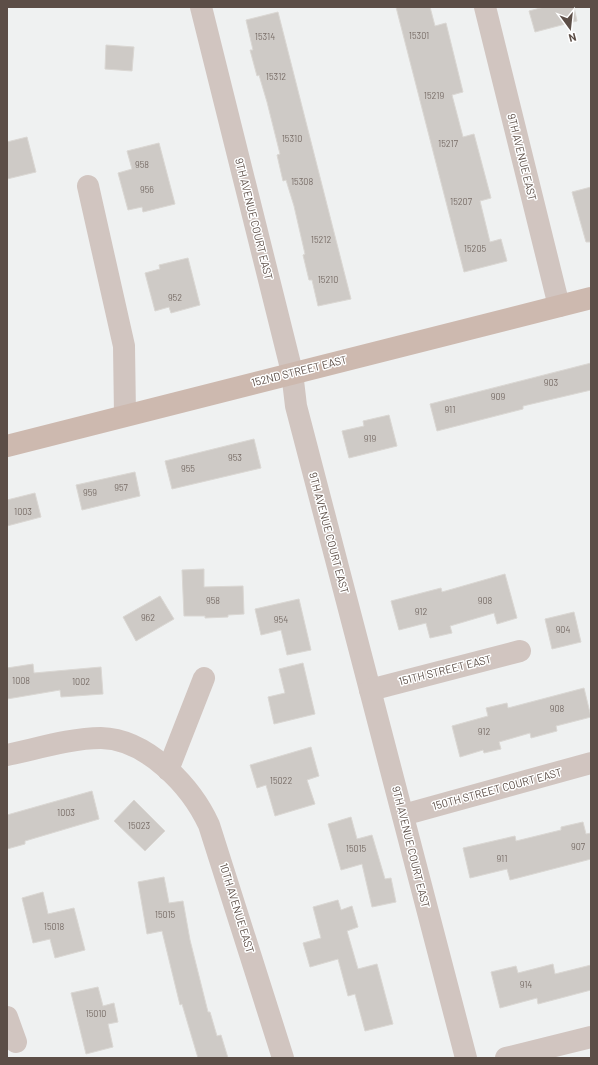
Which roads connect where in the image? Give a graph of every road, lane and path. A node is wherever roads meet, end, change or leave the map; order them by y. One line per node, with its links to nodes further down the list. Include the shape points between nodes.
1 (201, 7): 6 (street, 9TH AVENUE COURT EAST)
2 (485, 7): 5 (street, 9TH AVENUE EAST)
3 (88, 186): 7 (street, via 124,346)
4 (591, 298): 5 (main road, 152ND STREET EAST)
5 (559, 306): 6 (main road, 152ND STREET EAST)
6 (292, 372): 7 (main road, 152ND STREET EAST); 11 (street, 9TH AVENUE COURT EAST, via 296,406)
7 (125, 415): 8 (main road, 152ND STREET EAST)
8 (7, 446)
9 (520, 651): 11 (street, 151TH STREET EAST)
10 (204, 678): 14 (street)
11 (370, 690): 15 (street, 9TH AVENUE COURT EAST)
12 (7, 755): 14 (street, 10TH AVENUE EAST, via 60,743 101,738 136,748)
13 (591, 763): 15 (street, 150TH STREET COURT EAST)
14 (168, 770): 19 (street, 10TH AVENUE EAST, via 180,781 209,825)
15 (402, 815): 20 (street, 9TH AVENUE COURT EAST)
16 (7, 1017): 18 (street)
17 (591, 1037): 21 (street)
18 (16, 1042)
19 (283, 1058)
20 (466, 1058)
21 (506, 1058)

